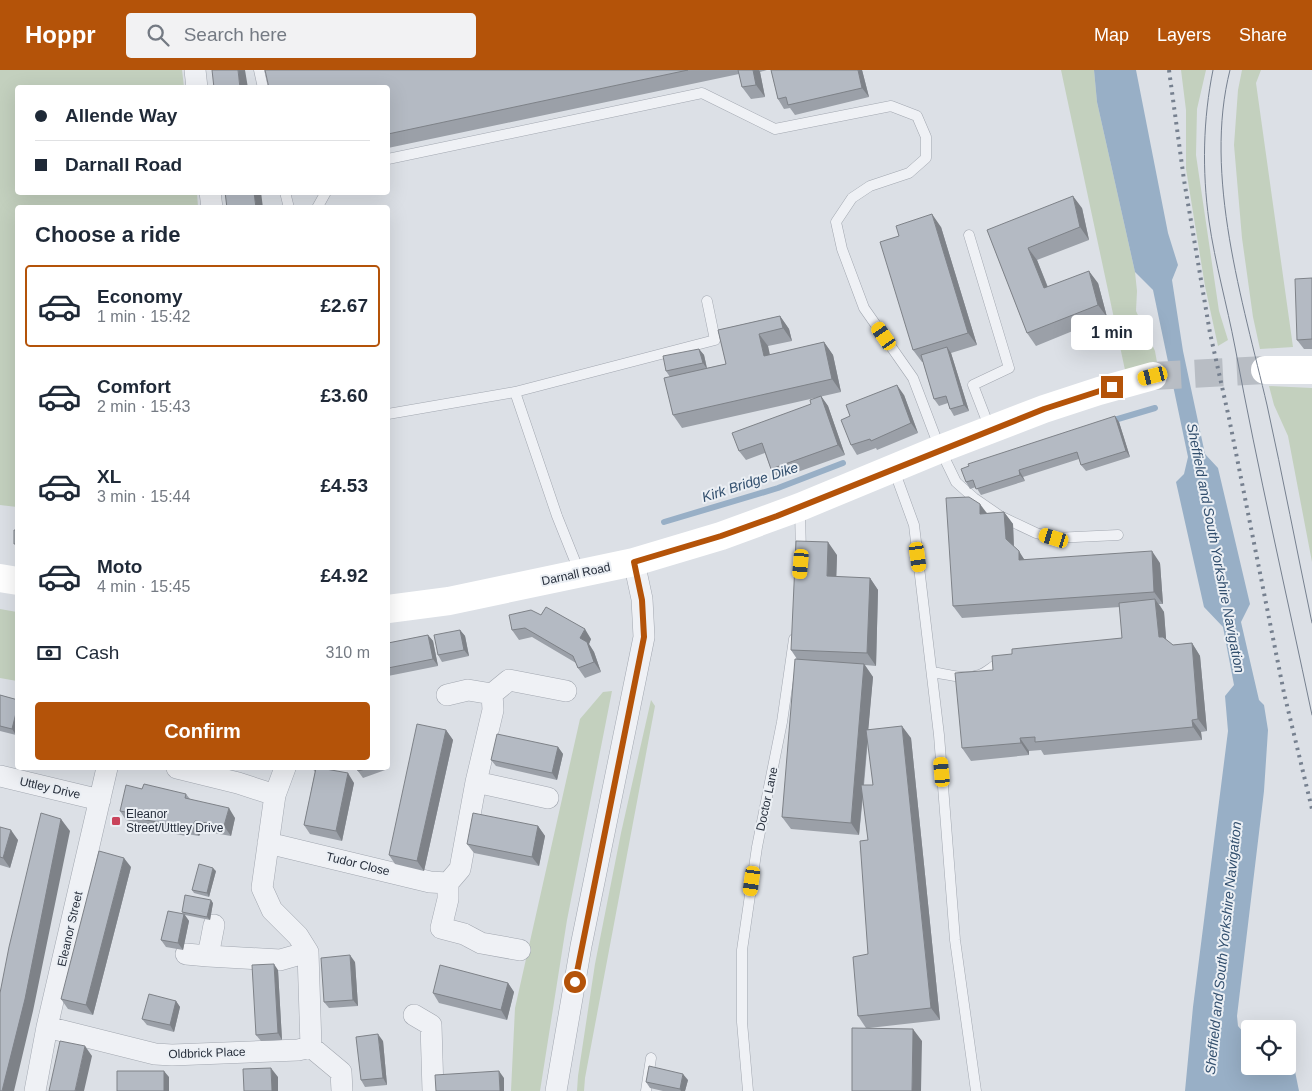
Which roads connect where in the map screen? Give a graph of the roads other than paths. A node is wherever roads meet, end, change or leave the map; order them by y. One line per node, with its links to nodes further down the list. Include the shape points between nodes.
1 (195, 70): 3 (street)
2 (259, 70): 4 (lane)
3 (196, 85)
4 (262, 85)
5 (390, 159): 14 (lane, via 702,93 775,129 891,106 917,116 926,137 926,158 909,173 870,186 852,198 836,222 842,249 864,308 913,378)
6 (969, 235): 13 (lane, via 1009,368 973,384)
7 (707, 302): 11 (lane, via 715,340)
8 (1265, 370): 9 (main road)
9 (1312, 370)
10 (1153, 376): 13 (main road, Darnall Road, via 1091,393)
11 (515, 392): 12 (lane); 20 (lane, via 557,516)
12 (390, 414)
13 (991, 430): 14 (main road, Darnall Road)
14 (940, 449): 15 (main road, Darnall Road); 17 (lane, via 956,482 1000,516 1054,538)
15 (894, 469): 16 (main road, Darnall Road); 26 (lane, via 914,525)
16 (800, 507): 18 (main road, Darnall Road, via 721,536); 19 (lane)
17 (1118, 535)
18 (634, 562): 20 (main road, Darnall Road); 52 (street, via 642,600 644,637)
19 (801, 564)
20 (580, 572): 23 (main road, Darnall Road, via 449,601)
21 (0, 578): 22 (main road)
22 (15, 580)
23 (390, 609)
24 (795, 633): 54 (lane, Doctor Lane, via 742,950 742,1022)
25 (1016, 657): 26 (lane, via 994,664 980,675 965,677)
26 (932, 672): 55 (lane, via 956,940)
27 (566, 691): 28 (street, via 509,680)
28 (492, 694): 29 (street, via 468,690); 34 (street, via 493,710)
29 (447, 696)
30 (107, 770): 37 (street, Eleanor Street)
31 (185, 770): 35 (street)
32 (284, 770): 35 (street)
33 (0, 776): 37 (street, Uttley Drive)
34 (476, 782): 36 (street); 39 (street, via 460,869)
35 (275, 795): 38 (street)
36 (548, 798)
37 (100, 800): 46 (street, Eleanor Street)
38 (268, 843): 39 (street, Tudor Close, via 430,882); 42 (street, via 262,888 272,910 298,936)
39 (448, 883): 41 (street, via 442,928 480,943)
40 (214, 925): 44 (street)
41 (520, 950)
42 (308, 952): 44 (street, via 280,960); 47 (street)
43 (186, 954): 44 (street)
44 (208, 956)
45 (414, 1015): 51 (street, via 431,1025)
46 (47, 1027): 47 (street, Oldbrick Place, via 155,1054); 49 (street, Eleanor Street)
47 (311, 1047): 50 (street, via 341,1072)
48 (651, 1058): 53 (lane)
49 (35, 1091)
50 (342, 1091)
51 (433, 1091)
52 (556, 1091)
53 (646, 1091)
54 (748, 1091)
55 (976, 1091)

